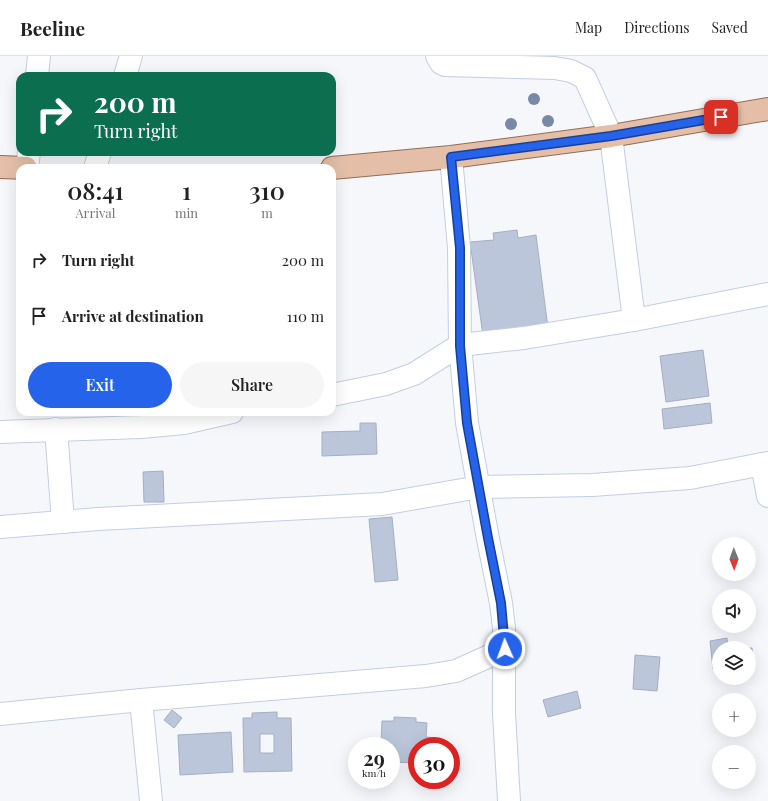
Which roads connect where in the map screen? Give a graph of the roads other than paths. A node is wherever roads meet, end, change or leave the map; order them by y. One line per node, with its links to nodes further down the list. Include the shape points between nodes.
1 (39, 56): 4 (street)
2 (131, 56): 5 (street)
3 (433, 57): 7 (street, via 445,65 555,68 571,71 585,78)
4 (37, 72)
5 (126, 72)
6 (768, 109): 7 (main road)
7 (611, 136): 8 (main road); 13 (street)
8 (451, 157): 11 (main road); 14 (street, via 460,248)
9 (0, 167): 10 (main road)
10 (16, 168)
11 (336, 168)
12 (768, 294): 13 (street)
13 (634, 320): 14 (street)
14 (460, 346): 15 (street, via 414,374 386,384); 20 (street, via 467,423)
15 (336, 394)
16 (215, 416): 17 (street, via 148,427)
17 (56, 429): 18 (street); 22 (street)
18 (0, 432)
19 (765, 463): 20 (street, via 690,478 592,485); 21 (street)
20 (479, 487): 22 (street, via 382,504); 24 (street, via 501,603)
21 (768, 496)
22 (63, 522): 23 (street)
23 (0, 527)
24 (505, 649): 25 (street, via 456,671 426,676); 28 (street, via 504,713)
25 (141, 700): 26 (street); 27 (street)
26 (0, 714)
27 (151, 801)
28 (509, 801)

